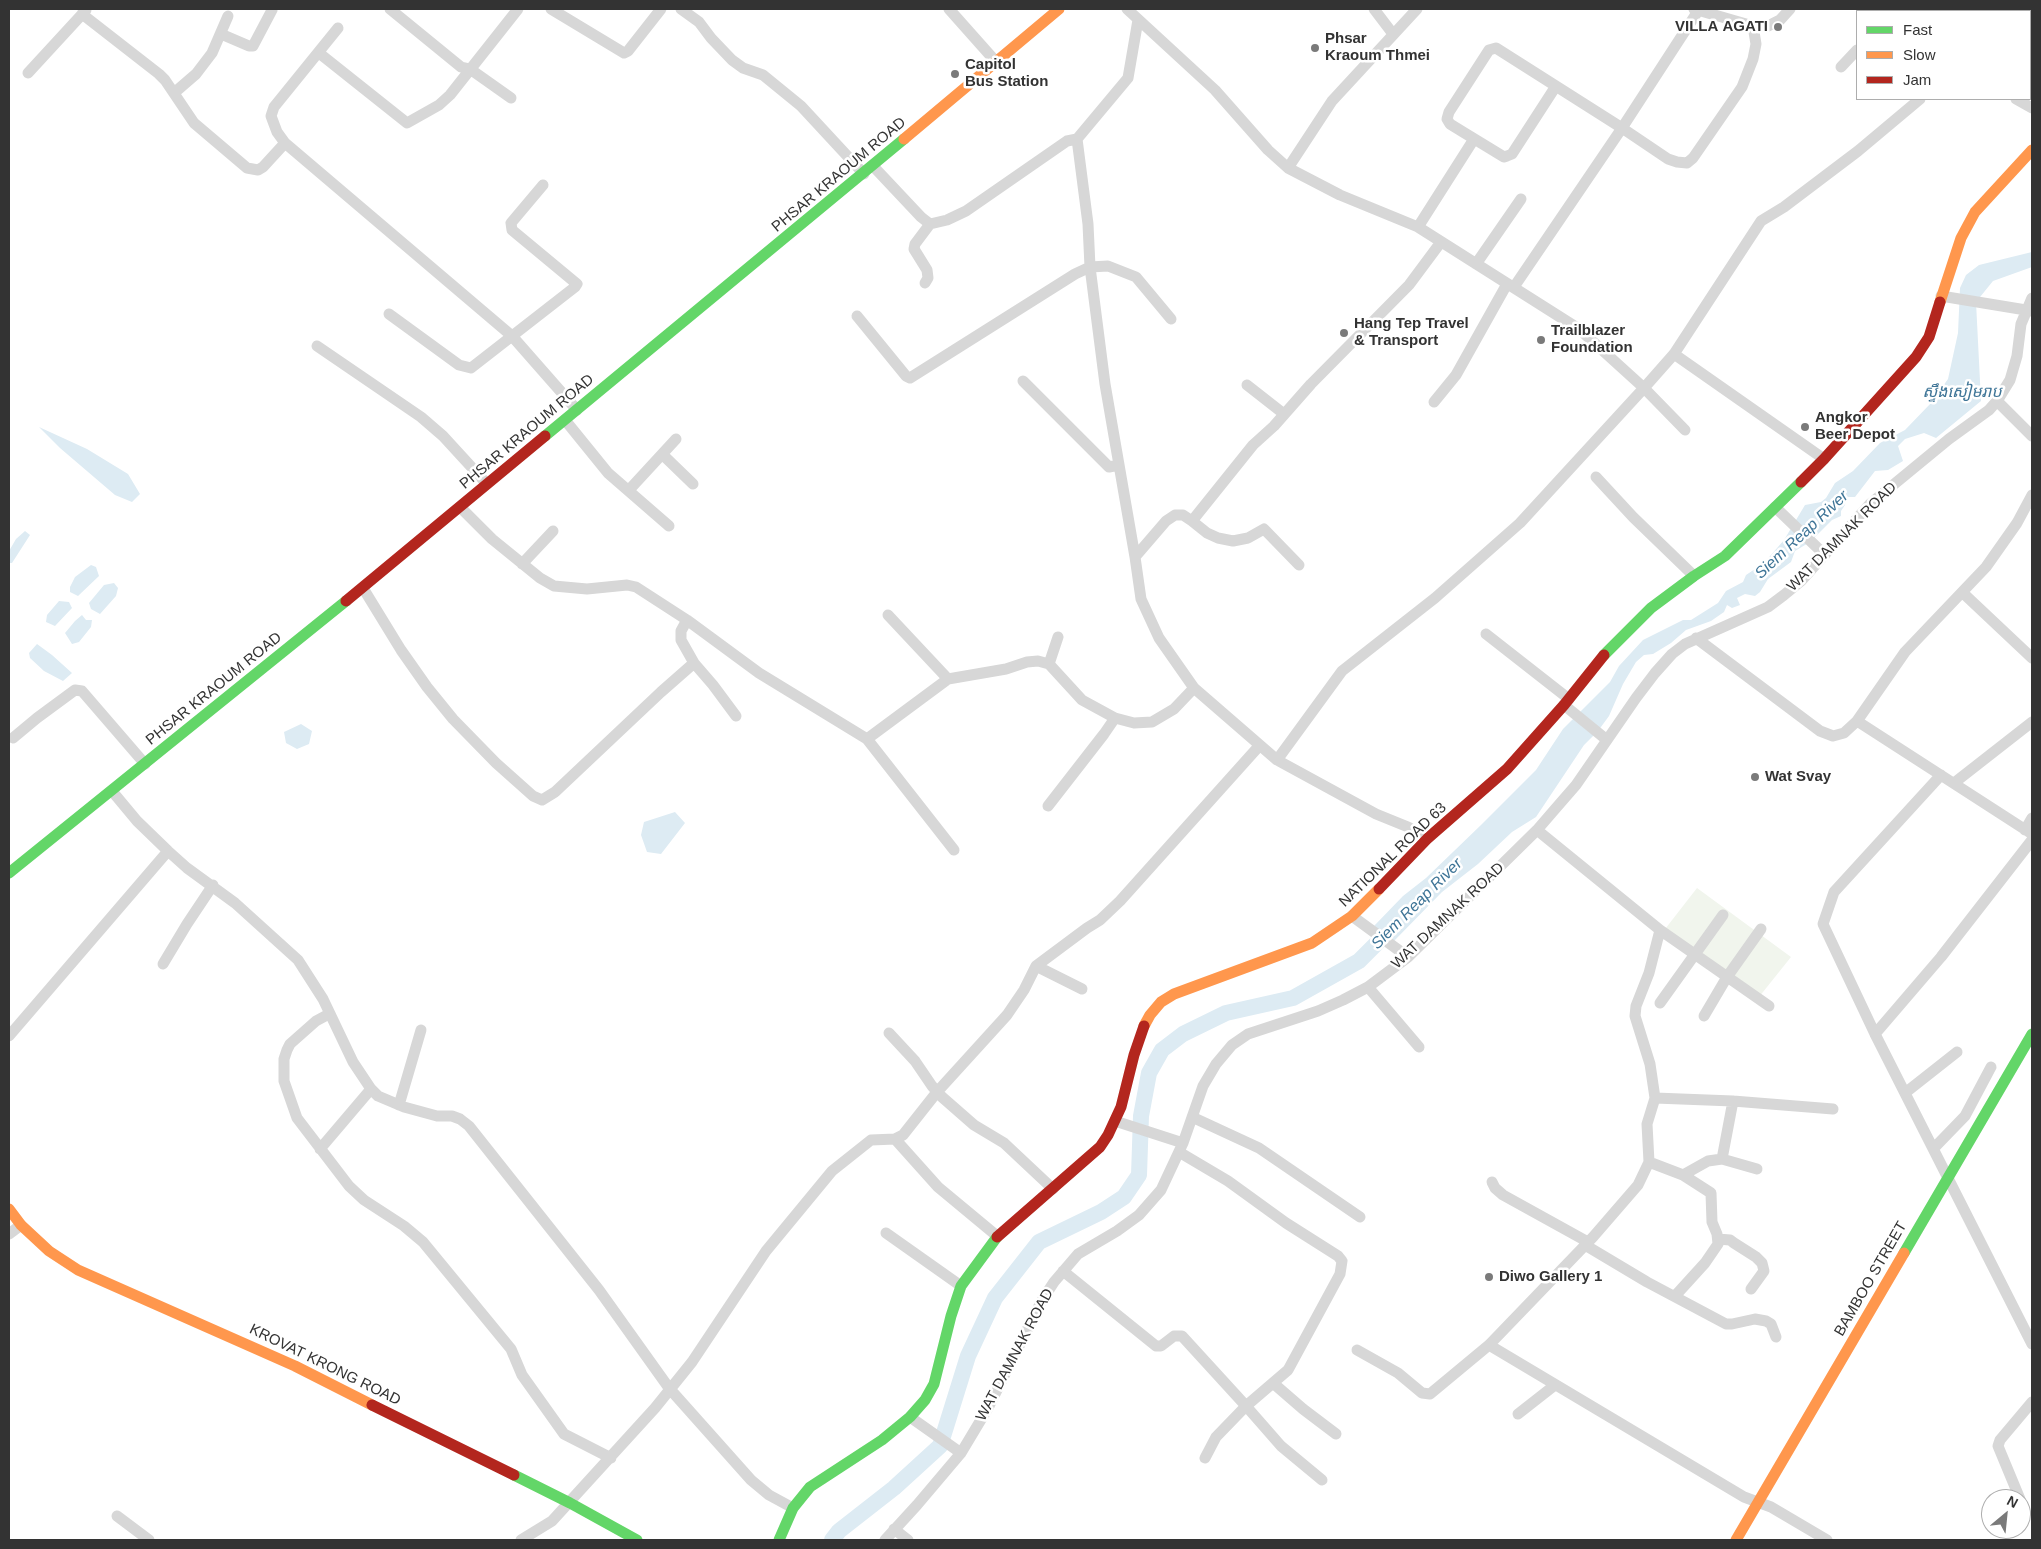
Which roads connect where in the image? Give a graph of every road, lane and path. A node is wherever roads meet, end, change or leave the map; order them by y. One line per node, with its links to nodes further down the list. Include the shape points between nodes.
1 (390, 9): 25 (street, via 461,67)
2 (518, 9): 25 (street)
3 (551, 9): 4 (street, via 624,53)
4 (660, 9)
5 (681, 9): 39 (street, via 699,22 732,60 763,75 802,106)
6 (949, 9): 23 (street)
7 (1059, 9): 23 (main road, PHSAR KRAOUM ROAD)
8 (1128, 9): 16 (street)
9 (1374, 9): 20 (street)
10 (1417, 9): 20 (street)
11 (1790, 9): 17 (street, via 1775,24)
12 (272, 10): 19 (street, via 253,46)
13 (1696, 10): 17 (street); 33 (street)
14 (85, 11): 26 (street); 28 (street, via 159,74)
15 (228, 16): 19 (street)
16 (1138, 20): 34 (street, via 1128,78); 38 (street, via 1215,90)
17 (1753, 26): 33 (street, via 1756,44 1742,87 1687,163 1668,159)
18 (338, 28): 22 (street)
19 (221, 34): 28 (street, via 196,74)
20 (1394, 34): 38 (street, via 1332,101)
21 (1856, 51): 24 (street)
22 (319, 53): 25 (street, via 407,123 439,105); 36 (street, via 272,112 272,121)
23 (997, 63): 39 (main road, PHSAR KRAOUM ROAD)
24 (1841, 67)
25 (470, 68): 29 (street)
26 (28, 73)
27 (1556, 86): 33 (street); 35 (street, via 1512,154 1504,156); 35 (street, via 1500,49 1492,48 1447,119)
28 (174, 93): 36 (street, via 194,123 250,170 263,167)
29 (511, 98)
30 (1919, 100): 57 (street, via 1858,151 1784,207 1761,220)
31 (2018, 100): 32 (street)
32 (2032, 108)
33 (1622, 128): 48 (street)
34 (1078, 139): 42 (street, via 1067,141 966,211); 46 (street)
35 (1474, 139): 43 (street)
36 (285, 143): 55 (street)
37 (2032, 150): 49 (main road, NATIONAL ROAD 63, via 1975,212 1961,238)
38 (1288, 168): 43 (street, via 1340,195)
39 (868, 170): 42 (street); 63 (main road, PHSAR KRAOUM ROAD)
40 (544, 185): 55 (street, via 511,224 512,230 577,284)
41 (1521, 199): 45 (street)
42 (930, 224): 47 (street, via 914,244 927,270)
43 (1418, 227): 44 (street)
44 (1441, 242): 45 (street); 64 (street, via 1409,285)
45 (1476, 264): 48 (street)
46 (1090, 267): 53 (street, via 910,378); 54 (street, via 1108,266 1136,277); 71 (street)
47 (925, 284)
48 (1511, 286): 60 (street, via 1579,329); 62 (street, via 1456,375)
49 (1941, 296): 51 (street); 70 (main road, NATIONAL ROAD 63, via 1929,337 1916,357)
50 (2032, 298): 51 (street, WAT DAMNAK ROAD)
51 (2029, 310): 61 (street, WAT DAMNAK ROAD, via 2021,324 2010,380)
52 (388, 314): 55 (street, via 465,368 471,368)
53 (857, 316)
54 (1171, 319)
55 (512, 336): 63 (street)
56 (317, 346): 73 (street, via 421,417)
57 (1674, 354): 60 (street); 70 (street)
58 (1023, 381): 71 (street, via 1108,467)
59 (1247, 385): 64 (street)
60 (1644, 388): 66 (street); 108 (street, via 1520,524 1435,598 1342,671)
61 (1997, 401): 67 (street); 82 (street, WAT DAMNAK ROAD, via 1870,504)
62 (1434, 402)
63 (577, 410): 65 (main road, PHSAR KRAOUM ROAD)
64 (1284, 414): 79 (street, via 1253,446)
65 (565, 420): 73 (main road, PHSAR KRAOUM ROAD); 75 (street, via 608,473)
66 (1685, 430)
67 (2032, 436)
68 (676, 439): 69 (street)
69 (662, 454): 74 (street); 75 (street)
70 (1824, 459): 78 (main road, NATIONAL ROAD 63)
71 (1119, 465): 83 (street)
72 (1596, 477): 86 (street)
73 (487, 484): 77 (main road, PHSAR KRAOUM ROAD)
74 (694, 484)
75 (629, 490): 80 (street)
76 (2032, 495): 88 (street, via 2017,523)
77 (460, 507): 84 (street); 87 (main road, PHSAR KRAOUM ROAD)
78 (1775, 507): 82 (street); 86 (main road, NATIONAL ROAD 63, via 1725,556)
79 (1192, 521): 83 (street, via 1175,515 1166,521); 85 (street, via 1212,536 1233,541 1248,538 1264,529)
80 (669, 526)
81 (553, 531): 84 (street)
82 (1822, 552): 93 (street, WAT DAMNAK ROAD, via 1801,581 1768,607)
83 (1136, 557): 98 (street, via 1141,599 1159,638)
84 (522, 564): 90 (street, via 557,587 636,587)
85 (1299, 565)
86 (1694, 576): 99 (main road, NATIONAL ROAD 63, via 1651,608 1610,647)
87 (363, 588): 95 (street, via 417,672 453,719 513,778 542,800); 109 (main road, PHSAR KRAOUM ROAD)
88 (1963, 593): 94 (street); 102 (street, via 1904,652)
89 (888, 615): 97 (street)
90 (687, 620): 95 (street, via 681,631 681,640); 106 (street, via 759,673)
91 (1486, 634): 99 (street)
92 (1058, 637): 96 (street)
93 (1696, 638): 102 (street, via 1824,734 1844,733); 104 (street, WAT DAMNAK ROAD, via 1672,654 1655,672)
94 (2032, 658)
95 (694, 663): 100 (street)
96 (1049, 664): 97 (street, via 1027,662); 101 (street, via 1082,700)
97 (948, 679): 106 (street)
98 (1194, 688): 101 (street, via 1174,708 1152,722 1134,723); 107 (street)
99 (1569, 706): 104 (street); 117 (main road, NATIONAL ROAD 63, via 1507,770)
100 (736, 716)
101 (1115, 718): 113 (street)
102 (1857, 721): 110 (street)
103 (2032, 722): 111 (street)
104 (1604, 737): 115 (street, WAT DAMNAK ROAD, via 1576,785)
105 (13, 738): 109 (street, via 75,690 82,691)
106 (867, 739): 119 (street)
107 (1260, 746): 108 (street); 130 (street, via 1120,901 1100,920)
108 (1277, 760): 117 (street, via 1376,814 1408,826)
109 (145, 764): 112 (main road, PHSAR KRAOUM ROAD)
110 (1941, 775): 111 (street); 140 (street, via 1834,892 1823,924)
111 (1954, 783): 116 (street)
112 (112, 791): 120 (street); 121 (main road, PHSAR KRAOUM ROAD)
113 (1048, 806)
114 (2032, 818): 116 (street)
115 (1537, 830): 126 (street); 127 (street, WAT DAMNAK ROAD)
116 (2029, 832)
117 (1428, 838): 124 (main road, NATIONAL ROAD 63)
118 (2032, 840): 140 (street, via 1941,957)
119 (954, 850)
120 (168, 851): 122 (street); 142 (street)
121 (9, 873)
122 (213, 885): 129 (street); 136 (street, via 298,960)
123 (1723, 915): 128 (street)
124 (1357, 919): 127 (street); 154 (main road, NATIONAL ROAD 63, via 1312,943 1209,980 1161,1002 1144,1027)
125 (1761, 929): 131 (street)
126 (1660, 930): 128 (street); 149 (street, via 1635,1016 1650,1064)
127 (1405, 955): 132 (street, WAT DAMNAK ROAD)
128 (1694, 956): 131 (street); 134 (street)
129 (163, 964)
130 (1036, 966): 133 (street); 147 (street, via 1008,1015)
131 (1727, 978): 135 (street); 137 (street)
132 (1368, 987): 143 (street); 153 (street, WAT DAMNAK ROAD, via 1318,1011 1248,1034 1232,1045 1216,1064)
133 (1082, 990)
134 (1660, 1003)
135 (1769, 1006)
136 (329, 1014): 146 (street, via 353,1062); 158 (street, via 290,1044 284,1059 284,1080 291,1106)
137 (1704, 1016)
138 (421, 1030): 151 (street)
139 (889, 1033): 147 (street)
140 (1875, 1034): 148 (street)
141 (2032, 1034): 163 (main road, BAMBOO STREET)
142 (9, 1036)
143 (1418, 1047)
144 (1957, 1052): 148 (street)
145 (1991, 1067): 157 (street, via 1965,1116)
146 (371, 1089): 151 (street, via 378,1096); 158 (street)
147 (937, 1092): 155 (street, via 903,1135); 165 (street, via 974,1125 1004,1143)
148 (1905, 1093): 157 (street)
149 (1655, 1098): 150 (street); 160 (street, via 1647,1124)
150 (1733, 1101): 152 (street); 159 (street)
151 (399, 1105): 184 (street, via 437,1116 460,1118 469,1126 593,1282)
152 (1833, 1109)
153 (1192, 1117): 156 (street, WAT DAMNAK ROAD); 167 (street, via 1259,1148)
154 (1115, 1122): 156 (street, via 1163,1137); 165 (main road, NATIONAL ROAD 63, via 1096,1152)
155 (895, 1139): 171 (street, via 938,1187); 184 (street, via 871,1140 832,1171 766,1251 692,1362)
156 (1181, 1147): 174 (street, WAT DAMNAK ROAD, via 1161,1190 1139,1215 1078,1254); 182 (street, via 1342,1261 1340,1274 1294,1361)
157 (1934, 1148): 163 (street)
158 (320, 1149): 191 (street, via 364,1200 423,1242 511,1348 522,1375 564,1434)
159 (1722, 1160): 161 (street); 162 (street, via 1708,1161)
160 (1649, 1162): 162 (street); 173 (street, via 1638,1184)
161 (1757, 1170)
162 (1683, 1175): 172 (street, via 1711,1193 1712,1222)
163 (1948, 1176): 179 (street); 195 (main road, BAMBOO STREET)
164 (1492, 1182): 173 (street, via 1511,1200)
165 (1053, 1189): 171 (main road, NATIONAL ROAD 63)
166 (9, 1208): 168 (main road, KROVAT KRONG ROAD)
167 (1360, 1217)
168 (21, 1225): 170 (street); 196 (main road, KROVAT KRONG ROAD, via 48,1251 78,1270 295,1366)
169 (886, 1233): 175 (street)
170 (9, 1234)
171 (997, 1236): 175 (main road, NATIONAL ROAD 63)
172 (1718, 1239): 176 (street, via 1730,1240 1762,1263 1764,1271); 177 (street, via 1705,1263)
173 (1587, 1244): 177 (street); 180 (street)
174 (1062, 1271): 186 (street, via 1156,1346 1174,1336 1182,1336); 190 (street, WAT DAMNAK ROAD, via 1041,1302 988,1408)
175 (961, 1286): 188 (main road, NATIONAL ROAD 63, via 934,1384)
176 (1751, 1289)
177 (1675, 1296): 178 (street, via 1726,1324 1755,1319 1766,1321 1771,1324)
178 (1776, 1337)
179 (2032, 1344)
180 (1489, 1345): 181 (street, via 1430,1394 1422,1393 1398,1373); 183 (street)
181 (1357, 1350)
182 (1273, 1383): 186 (street); 189 (street)
183 (1556, 1385): 187 (street); 195 (street, via 1744,1497)
184 (669, 1388): 191 (street); 197 (street, via 751,1480)
185 (2032, 1402): 194 (street, via 1998,1446)
186 (1246, 1406): 192 (street, via 1216,1437); 193 (street, via 1281,1446)
187 (1518, 1414)
188 (910, 1417): 190 (street); 197 (main road, NATIONAL ROAD 63, via 882,1440 810,1487)
189 (1336, 1434)
190 (959, 1451): 199 (street, WAT DAMNAK ROAD, via 929,1492)
191 (611, 1458): 196 (street)
192 (1205, 1458)
193 (1322, 1480)
194 (2015, 1489)
195 (1758, 1502): 206 (main road, BAMBOO STREET); 207 (street)
196 (570, 1503): 201 (street, via 552,1521); 202 (main road, KROVAT KRONG ROAD)
197 (793, 1508): 203 (main road, NATIONAL ROAD 63)
198 (117, 1516): 200 (street)
199 (894, 1529): 204 (street, WAT DAMNAK ROAD); 205 (street)
200 (149, 1540)
201 (521, 1540)
202 (638, 1540)
203 (779, 1540)
204 (885, 1540)
205 (908, 1540)
206 (1736, 1540)
207 (1827, 1540)

